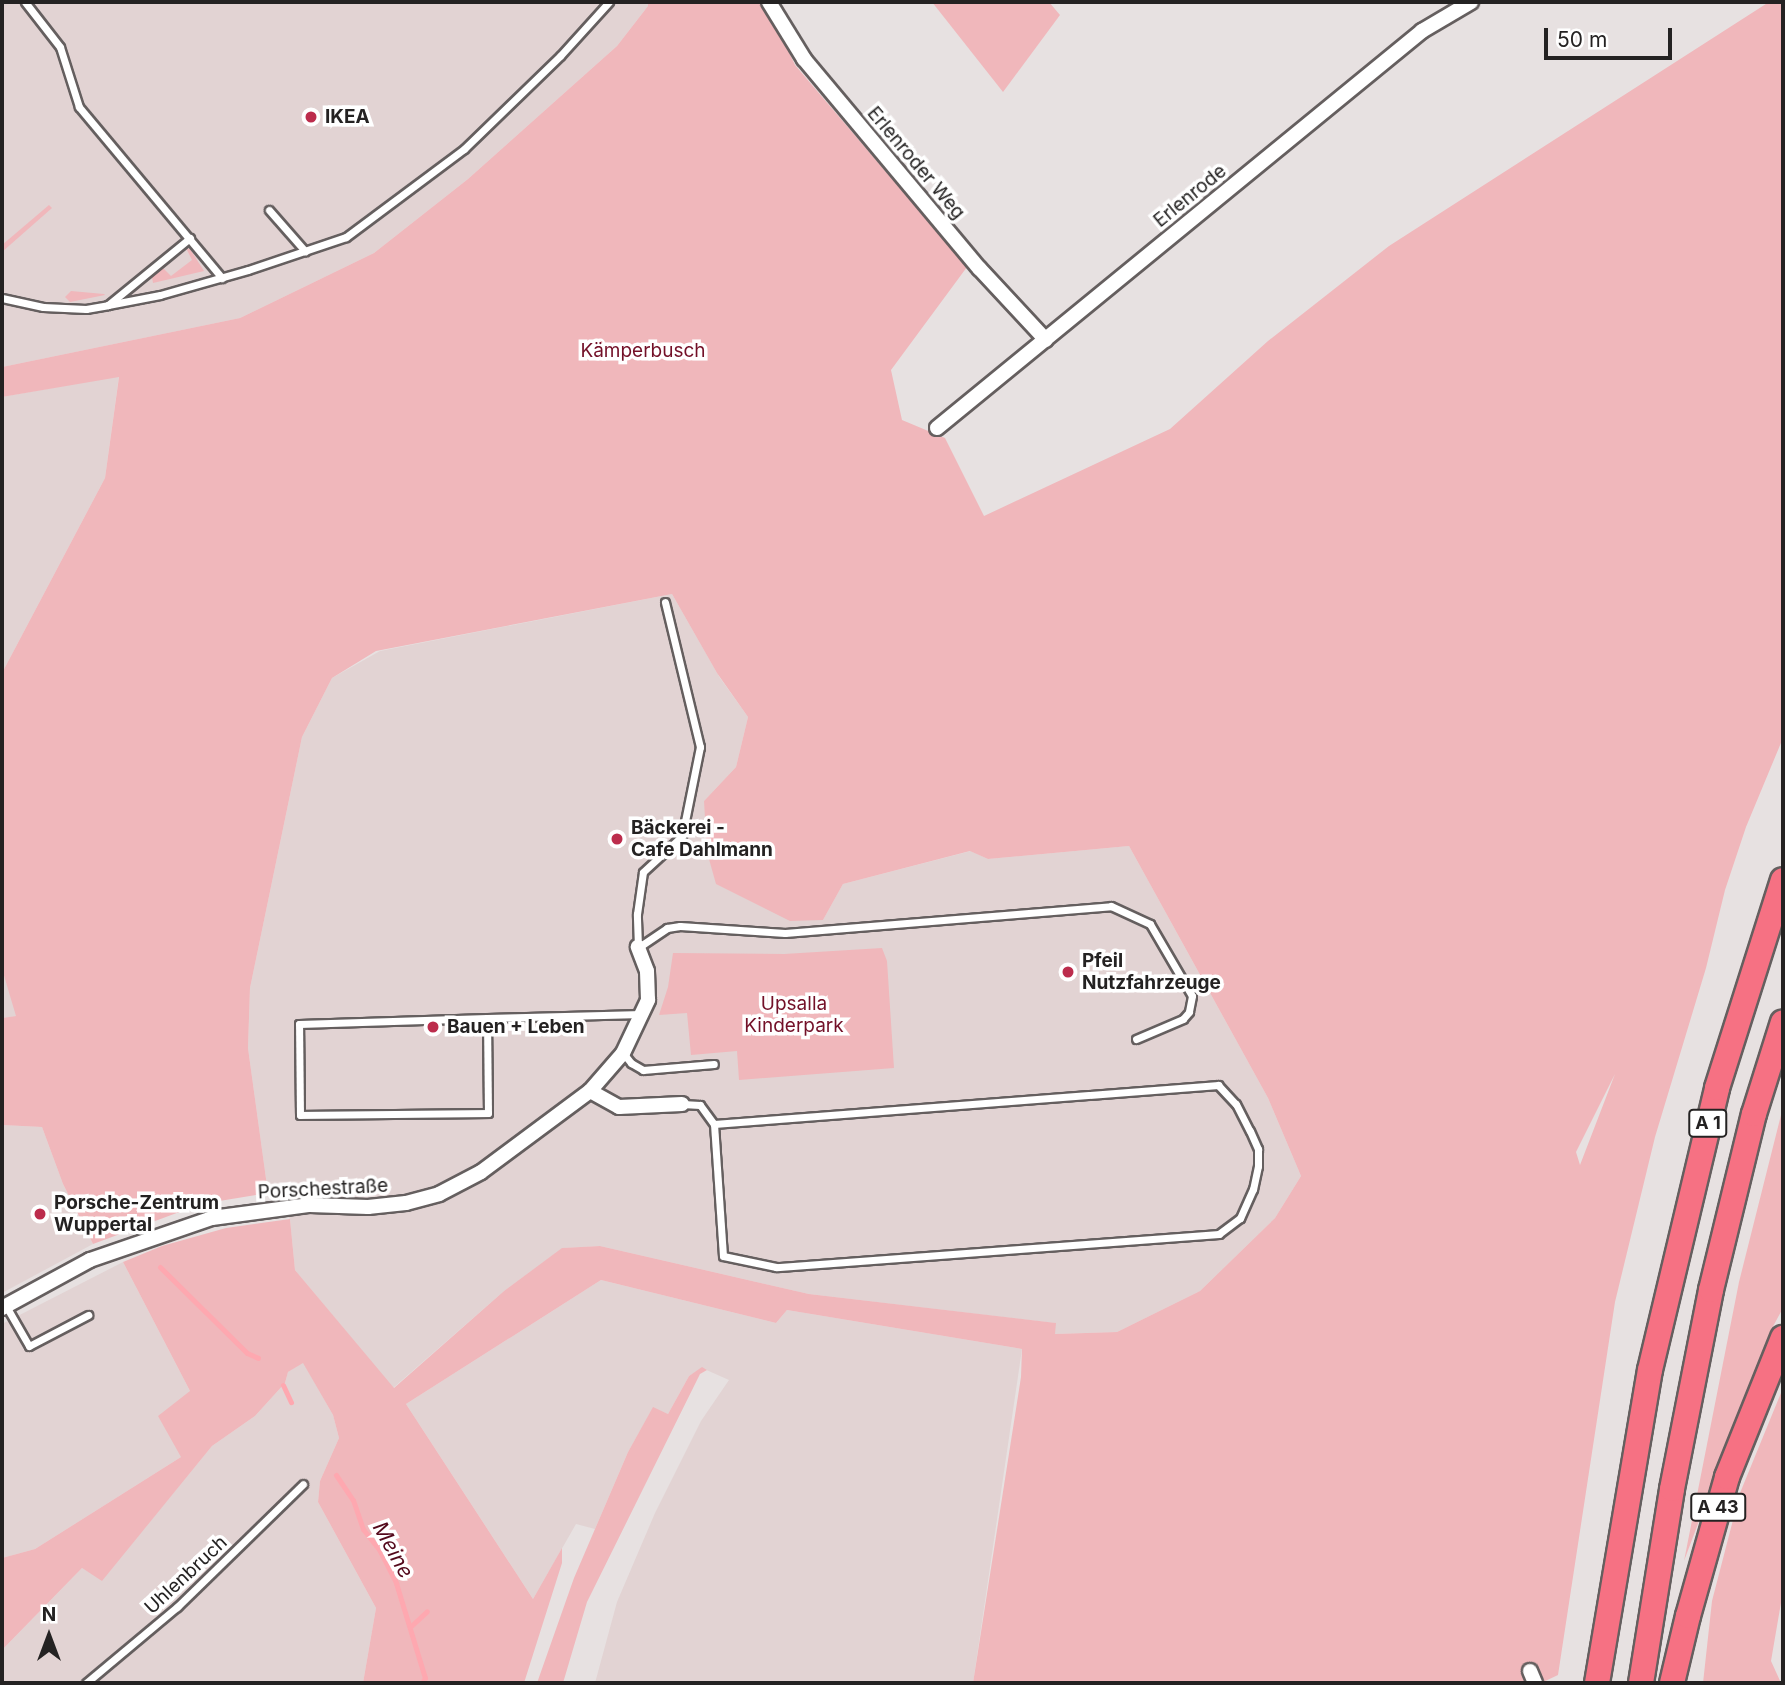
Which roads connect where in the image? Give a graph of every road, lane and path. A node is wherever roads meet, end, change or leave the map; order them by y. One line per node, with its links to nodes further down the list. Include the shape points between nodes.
1 (25, 2): 6 (lane, via 60,47 79,107)
2 (608, 2): 7 (lane, via 464,149 346,237)
3 (769, 2): 11 (street, Erlenroder Weg, via 804,59 979,268)
4 (1471, 2): 11 (street, Erlenrode, via 1422,31)
5 (269, 210): 7 (lane)
6 (190, 238): 8 (lane); 10 (lane)
7 (305, 251): 8 (lane)
8 (222, 278): 10 (lane)
9 (2, 298): 10 (lane, via 43,307)
10 (108, 305)
11 (1046, 340): 12 (street, Erlenrode)
12 (937, 428)
13 (666, 602): 15 (lane, via 700,747 682,836 643,873)
14 (1783, 880): 29 (highway, A 1, via 1717,1088 1650,1370)
15 (638, 947): 16 (street, Porschestraße, via 647,971 648,1000); 19 (lane, via 680,926 785,933 1111,906 1150,924 1192,996 1183,1019)
16 (643, 1014): 17 (lane); 20 (street, Porschestraße)
17 (487, 1018): 17 (lane, via 488,1113 300,1115 299,1024)
18 (1783, 1022): 31 (highway, A 1, via 1754,1114 1711,1290)
19 (1136, 1039)
20 (623, 1053): 21 (lane, via 643,1070); 22 (street, Porschestraße)
21 (714, 1064)
22 (590, 1091): 23 (street, via 618,1107); 25 (street, Porschestraße, via 481,1172 439,1194 406,1203 310,1205 212,1218 90,1260)
23 (682, 1104): 24 (lane, via 700,1105)
24 (715, 1124): 24 (lane, via 723,1256 776,1267 1219,1234 1240,1218 1258,1166 1258,1149 1250,1131 1236,1104 1218,1085)
25 (4, 1307): 26 (lane, via 29,1346)
26 (88, 1315)
27 (1783, 1338): 32 (highway, A 43, via 1727,1477)
28 (303, 1484): 30 (lane, Uhlenbruch, via 177,1607)
29 (1597, 1682)
30 (86, 1683)
31 (1641, 1683)
32 (1672, 1683)

